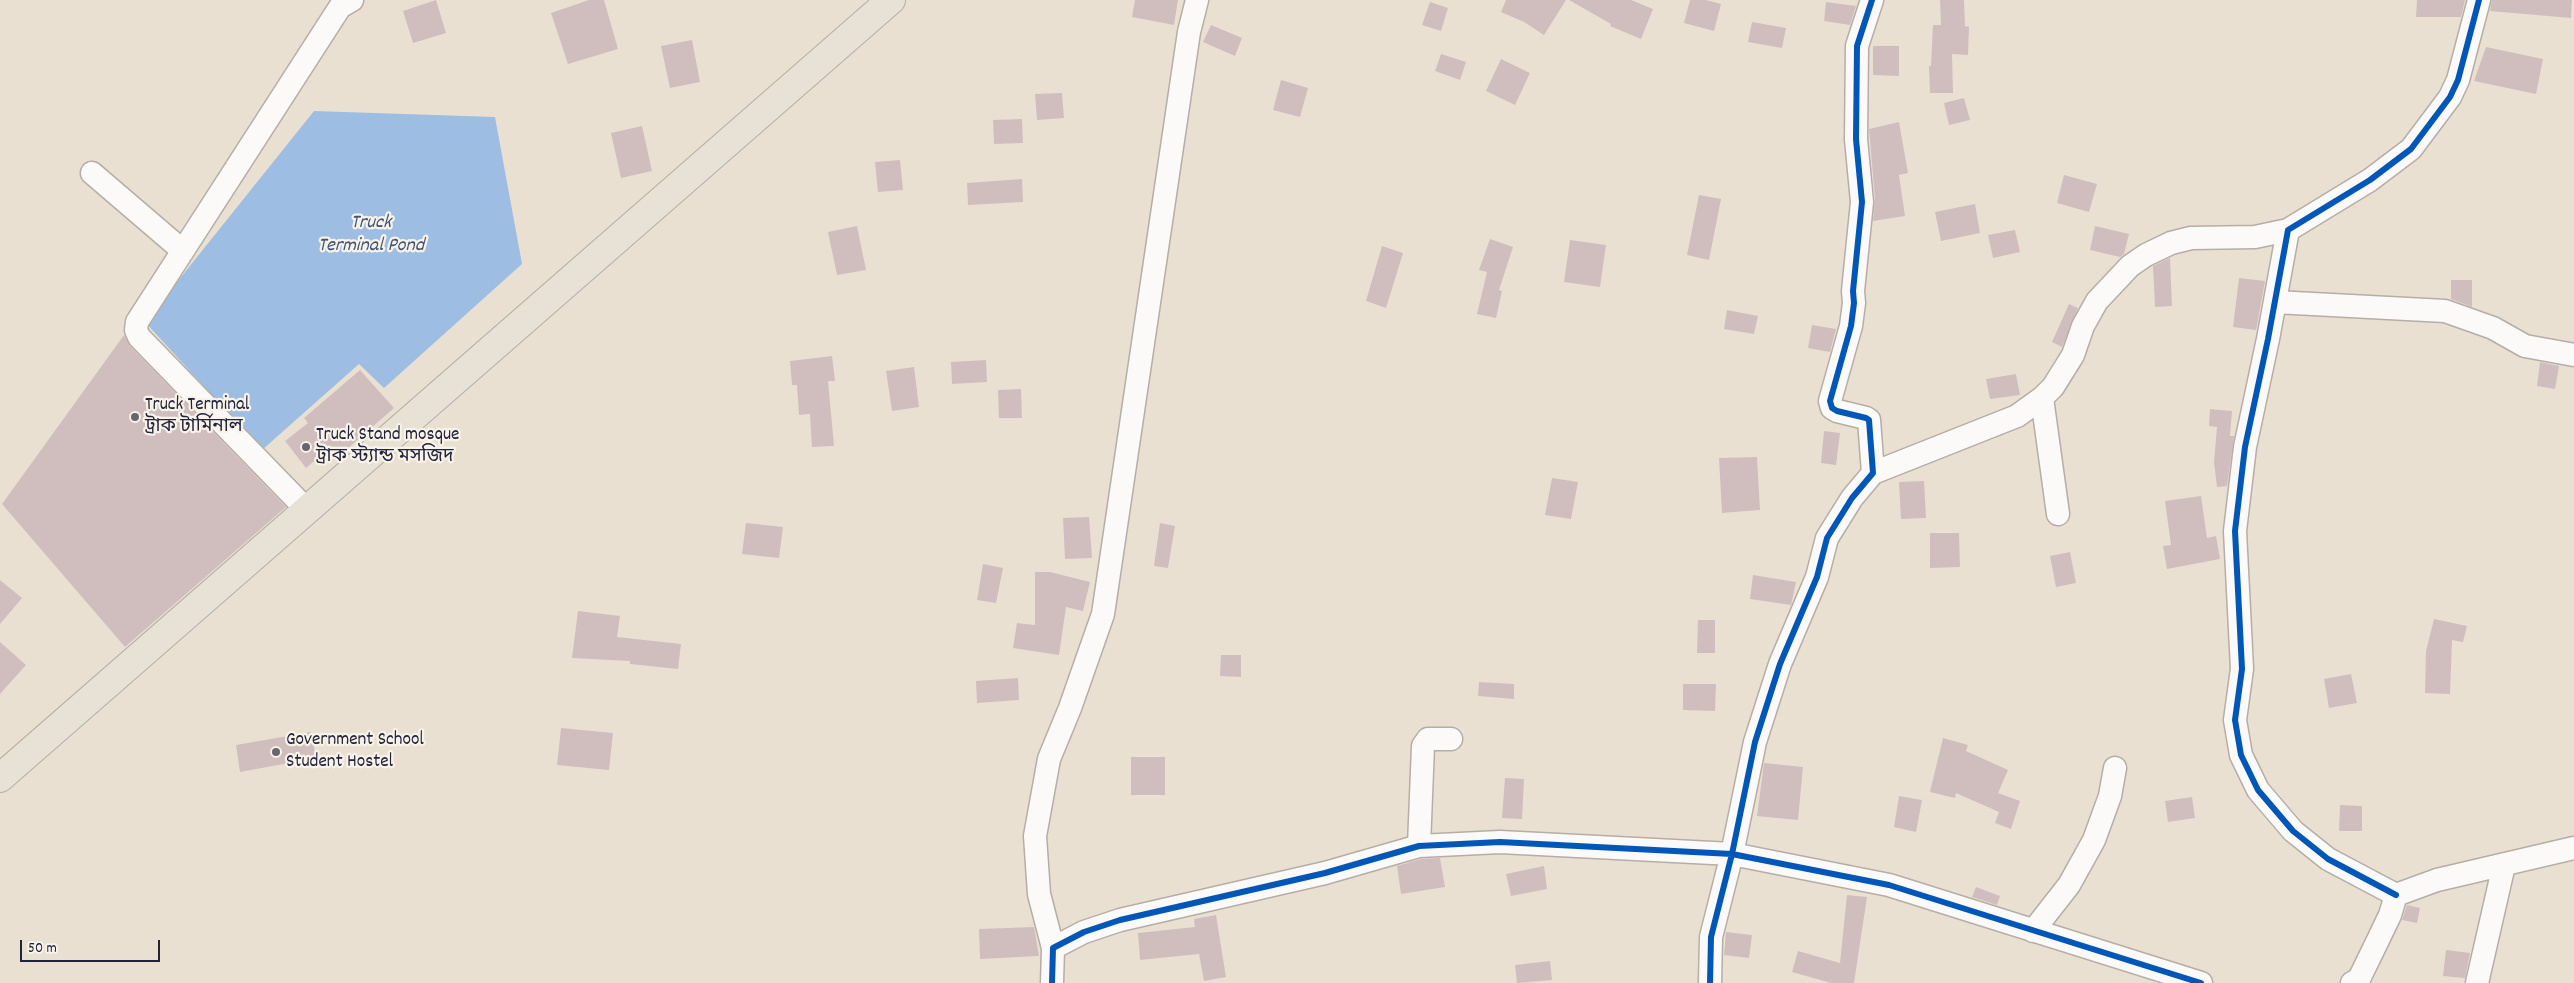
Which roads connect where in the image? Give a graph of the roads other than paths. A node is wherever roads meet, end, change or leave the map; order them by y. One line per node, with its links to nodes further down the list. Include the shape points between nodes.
1 (352, 0): 8 (street, via 340,7)
2 (891, 0): 13 (highway)
3 (1197, 0): 24 (street, via 1189,32 1103,614 1049,759 1035,836 1039,894)
4 (1872, 0): 12 (street, via 1857,46 1856,139 1862,202 1854,303 1851,326 1830,401 1837,411 1869,420)
5 (2479, 0): 7 (street, via 2458,80 2450,97 2411,149 2370,180)
6 (92, 173): 8 (street)
7 (2288, 230): 9 (street); 11 (street, via 2255,237 2190,238 2171,243 2138,260 2097,300 2073,355)
8 (183, 251): 13 (street, via 137,322 139,337)
9 (2275, 302): 10 (street, via 2445,311 2494,328 2525,346); 22 (street, via 2245,447 2235,531 2242,669 2235,720 2241,756 2258,790 2293,831 2328,859)
10 (2574, 355)
11 (2042, 398): 12 (street, via 2017,416); 14 (street)
12 (1874, 473): 20 (street, via 1852,498 1828,538 1817,577 1780,664 1755,742)
13 (306, 509): 17 (highway)
14 (2058, 514)
15 (1452, 739): 18 (street, via 1428,739 1423,746)
16 (2115, 768): 23 (street, via 2110,796 2094,840 2069,885)
17 (0, 778)
18 (1419, 846): 20 (street, via 1500,842); 24 (street, via 1325,873 1120,920 1084,932)
19 (2574, 848): 21 (street)
20 (1732, 854): 23 (street, via 1889,885); 26 (street, via 1711,937)
21 (2504, 865): 22 (street, via 2437,880); 29 (street)
22 (2396, 895): 28 (street, via 2390,915 2359,979)
23 (2033, 931): 27 (street)
24 (1053, 948): 25 (street)
25 (1052, 983)
26 (1710, 983)
27 (2201, 983)
28 (2352, 983)
29 (2477, 983)

